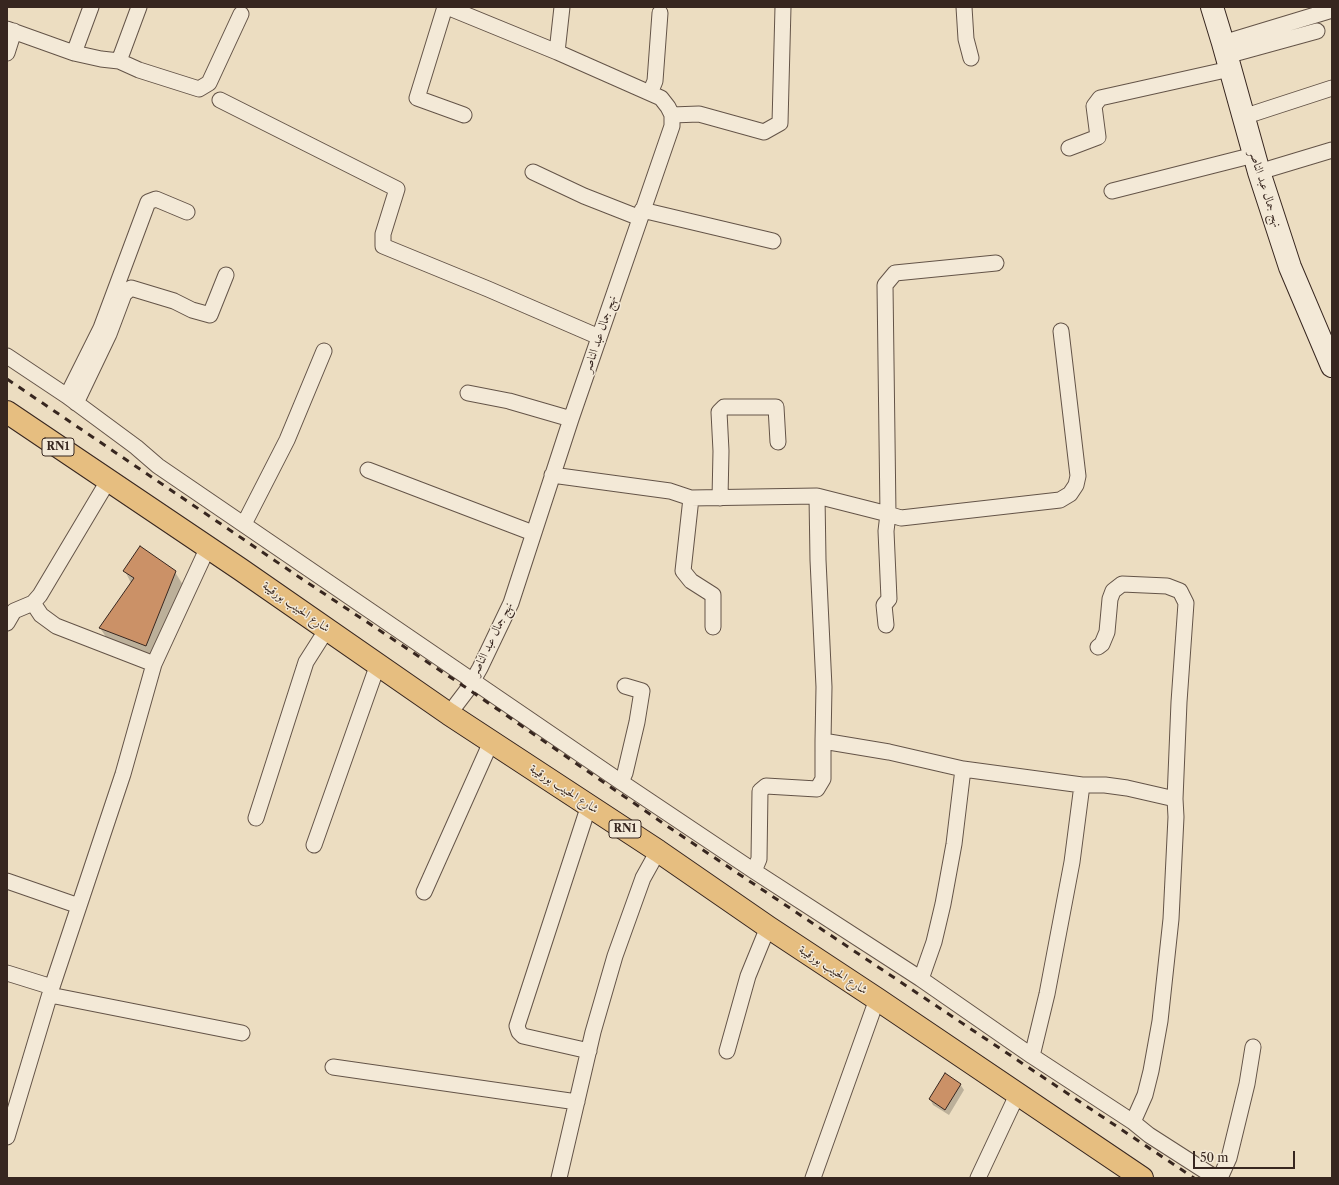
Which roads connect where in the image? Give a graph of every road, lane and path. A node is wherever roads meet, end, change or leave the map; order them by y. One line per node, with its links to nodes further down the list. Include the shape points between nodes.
1 (91, 7): 15 (street)
2 (140, 7): 18 (street)
3 (446, 7): 13 (street); 22 (street, via 417,98)
4 (562, 7): 13 (street)
5 (783, 7): 23 (street, via 780,123 764,132 699,114)
6 (964, 7): 17 (street, via 966,39)
7 (1212, 7): 16 (street, نهج جمال عبد الناصر)
8 (1332, 10): 16 (street)
9 (660, 13): 20 (street, via 655,81)
10 (241, 14): 18 (street, via 209,83 199,89)
11 (10, 30): 14 (street); 15 (street)
12 (1317, 31): 16 (street)
13 (557, 52): 20 (street)
14 (7, 53)
15 (74, 53): 18 (street)
16 (1226, 56): 24 (street, نهج جمال عبد الناصر); 25 (street, via 1100,98 1094,106 1098,137)
17 (971, 58)
18 (119, 61)
19 (1332, 88): 24 (street)
20 (650, 93): 23 (street, via 661,98)
21 (220, 100): 36 (street, via 397,189 382,234 383,246)
22 (464, 114)
23 (672, 115): 31 (street, نهج جمال عبد الناصر, via 672,126)
24 (1243, 117): 27 (street, نهج جمال عبد الناصر)
25 (1069, 148)
26 (1332, 150): 27 (street)
27 (1256, 164): 29 (street); 39 (street, نهج جمال عبد الناصر, via 1290,267)
28 (533, 172): 31 (street, via 584,196)
29 (1112, 191)
30 (187, 212): 41 (street, via 156,199 148,202 101,328)
31 (641, 214): 32 (street); 36 (street, نهج جمال عبد الناصر)
32 (773, 241)
33 (996, 263): 51 (street, via 895,273 885,284)
34 (226, 275): 41 (street, via 210,315 131,288 124,294 109,334)
35 (1061, 331): 51 (street, via 1078,476 1076,486 1070,494 1060,500 902,518)
36 (599, 337): 43 (street, نهج جمال عبد الناصر)
37 (324, 351): 52 (street, via 287,440)
38 (7, 356): 41 (street)
39 (1332, 366)
40 (468, 393): 43 (street, via 509,401)
41 (71, 399): 52 (street, via 158,466)
42 (7, 412): 47 (main road, شارع الحبيب بورقيبة / RN1)
43 (571, 419): 46 (street, نهج جمال عبد الناصر)
44 (778, 442): 50 (street, via 776,408 724,406 719,412)
45 (368, 470): 53 (street)
46 (552, 474): 49 (street, via 670,491); 53 (street, نهج جمال عبد الناصر)
47 (108, 481): 54 (main road, شارع الحبيب بورقيبة / RN1); 55 (street)
48 (817, 496): 50 (street); 51 (street); 66 (street, via 824,687)
49 (691, 498): 50 (street); 58 (street, via 683,571 691,581 713,595)
50 (720, 498)
51 (888, 514): 57 (street, via 886,531 889,598 884,605)
52 (244, 524): 63 (street)
53 (533, 533): 63 (street, نهج جمال عبد الناصر, via 511,603)
54 (208, 547): 59 (main road, شارع الحبيب بورقيبة / RN1); 61 (street)
55 (33, 603): 56 (street, via 14,611); 61 (street, via 41,615 56,626)
56 (7, 623)
57 (886, 625)
58 (713, 627)
59 (327, 629): 62 (main road, شارع الحبيب بورقيبة / RN1); 73 (street, via 306,662)
60 (1098, 647): 71 (street, via 1107,632 1113,591 1122,584 1167,586 1180,591 1186,603)
61 (154, 664): 79 (street, via 123,774)
62 (378, 664): 65 (main road, شارع الحبيب بورقيبة / RN1); 74 (street)
63 (473, 680): 65 (street, نهج جمال عبد الناصر); 69 (street)
64 (625, 686): 69 (street, via 642,691)
65 (449, 714): 67 (main road, شارع الحبيب بورقيبة / RN1)
66 (823, 741): 68 (street, via 889,752); 76 (street, via 823,779 817,789 766,786 760,791 759,859)
67 (491, 742): 72 (main road, شارع الحبيب بورقيبة / RN1); 78 (street)
68 (963, 769): 70 (street); 82 (street, via 954,844 943,904 934,942)
69 (621, 782): 76 (street)
70 (1082, 785): 71 (street, via 1127,788); 89 (street, via 1072,862 1047,994)
71 (1176, 799): 93 (street, via 1171,919 1160,1021 1145,1095)
72 (589, 805): 75 (main road, شارع الحبيب بورقيبة / RN1); 87 (street, via 516,1026 523,1036)
73 (256, 818)
74 (314, 845)
75 (658, 851): 80 (main road, شارع الحبيب بورقيبة / RN1); 87 (street, via 643,878 615,956)
76 (754, 871): 82 (street)
77 (7, 881): 79 (street)
78 (424, 892)
79 (79, 906): 83 (street)
80 (768, 927): 84 (main road, شارع الحبيب بورقيبة / RN1); 88 (street, via 748,976)
81 (7, 973): 83 (street)
82 (921, 979): 89 (street)
83 (51, 991): 85 (street); 94 (street)
84 (877, 999): 91 (main road, شارع الحبيب بورقيبة / RN1); 96 (street)
85 (242, 1033)
86 (1252, 1047): 100 (street, via 1228,1158)
87 (589, 1051): 92 (street)
88 (727, 1051)
89 (1032, 1056): 93 (street)
90 (333, 1067): 92 (street)
91 (1017, 1095): 97 (street); 98 (main road, شارع الحبيب بورقيبة / RN1)
92 (577, 1102): 95 (street)
93 (1132, 1122): 99 (street)
94 (7, 1138)
95 (559, 1178)
96 (813, 1178)
97 (978, 1178)
98 (1142, 1178)
99 (1216, 1178)
100 (1220, 1178)

